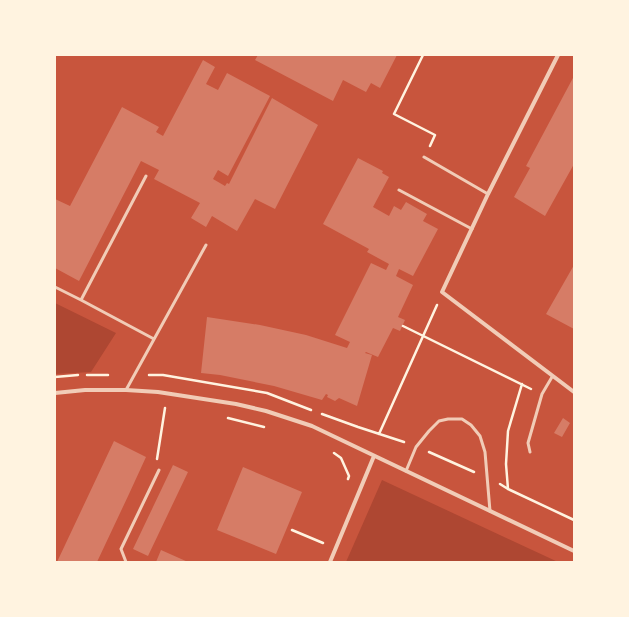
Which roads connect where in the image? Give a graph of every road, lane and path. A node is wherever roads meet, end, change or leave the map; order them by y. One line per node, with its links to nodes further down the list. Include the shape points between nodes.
1 (423, 55): 3 (path, via 394,114 435,136)
2 (558, 55): 6 (street)
3 (424, 157): 6 (lane)
4 (146, 176): 11 (lane)
5 (399, 190): 7 (lane)
6 (488, 194): 7 (street)
7 (472, 229): 10 (street)
8 (206, 245): 14 (lane)
9 (55, 287): 11 (lane)
10 (442, 292): 13 (path); 15 (street)
11 (81, 300): 14 (lane)
12 (403, 326): 13 (path)
13 (424, 336): 19 (path); 26 (path)
14 (154, 339): 16 (lane)
15 (552, 376): 17 (street); 19 (lane)
16 (126, 390): 18 (street); 30 (street, via 158,392 266,411 312,426)
17 (574, 392)
18 (55, 393)
19 (542, 394): 29 (lane, via 528,443)
20 (158, 407): 21 (path)
21 (165, 408): 22 (path); 31 (path, via 156,458)
22 (172, 409)
23 (223, 417): 24 (path)
24 (266, 427)
25 (358, 428): 26 (path)
26 (379, 434): 27 (path)
27 (416, 447): 32 (lane); 33 (path); 33 (lane, via 439,421 462,420 471,425 480,436 485,452)
28 (328, 449): 34 (path, via 341,458 349,476)
29 (530, 452)
30 (374, 456): 32 (street); 43 (street)
31 (159, 470): 42 (lane, via 121,549)
32 (406, 471): 36 (street)
33 (487, 478): 35 (path); 36 (lane)
34 (347, 482)
35 (508, 489)
36 (490, 511): 41 (street)
37 (292, 530): 39 (path)
38 (327, 536): 39 (path)
39 (324, 544): 40 (path)
40 (321, 550)
41 (574, 551)
42 (126, 562)
43 (330, 562)

